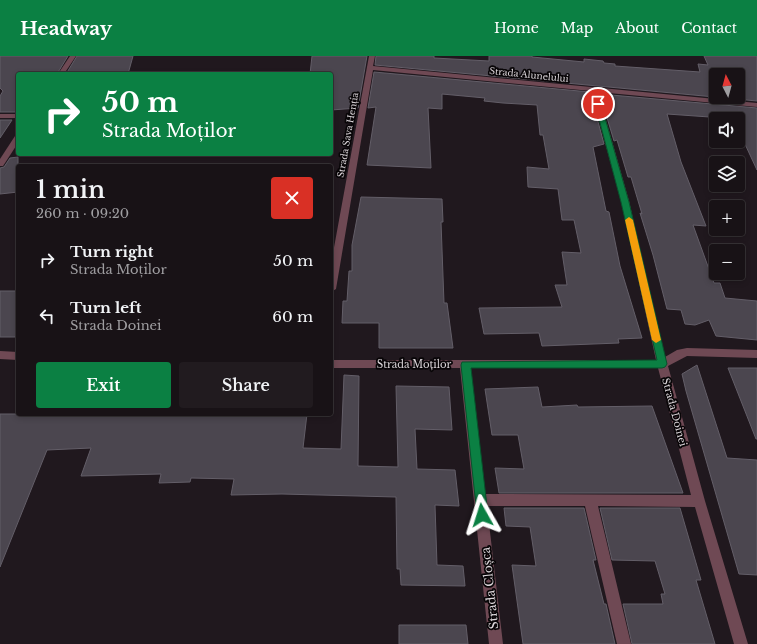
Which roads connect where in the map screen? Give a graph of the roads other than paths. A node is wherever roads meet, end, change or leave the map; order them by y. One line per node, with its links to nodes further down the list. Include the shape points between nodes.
1 (73, 56): 4 (street)
2 (372, 56): 3 (street, Strada Sava Henția)
3 (370, 68): 5 (street, Strada Alunelului); 11 (street, Strada Sava Henția)
4 (62, 72)
5 (594, 90): 6 (street, Strada Alunelului); 16 (street, Strada Doinei, via 625,202)
6 (757, 104)
7 (0, 116): 8 (street)
8 (16, 116)
9 (16, 141): 10 (street)
10 (0, 164)
11 (333, 278)
12 (757, 354): 16 (street, Strada Moților, via 687,352)
13 (0, 356): 14 (street)
14 (16, 356)
15 (333, 364): 17 (street, Strada Moților)
16 (662, 364): 17 (street, Strada Moților); 20 (street, Strada Doinei)
17 (466, 365): 18 (street, Strada Cloșca)
18 (481, 500): 19 (street); 21 (street, Strada Cloșca)
19 (590, 500): 20 (street); 22 (street)
20 (699, 502): 23 (street, Strada Doinei)
21 (496, 644)
22 (624, 644)
23 (741, 644)

